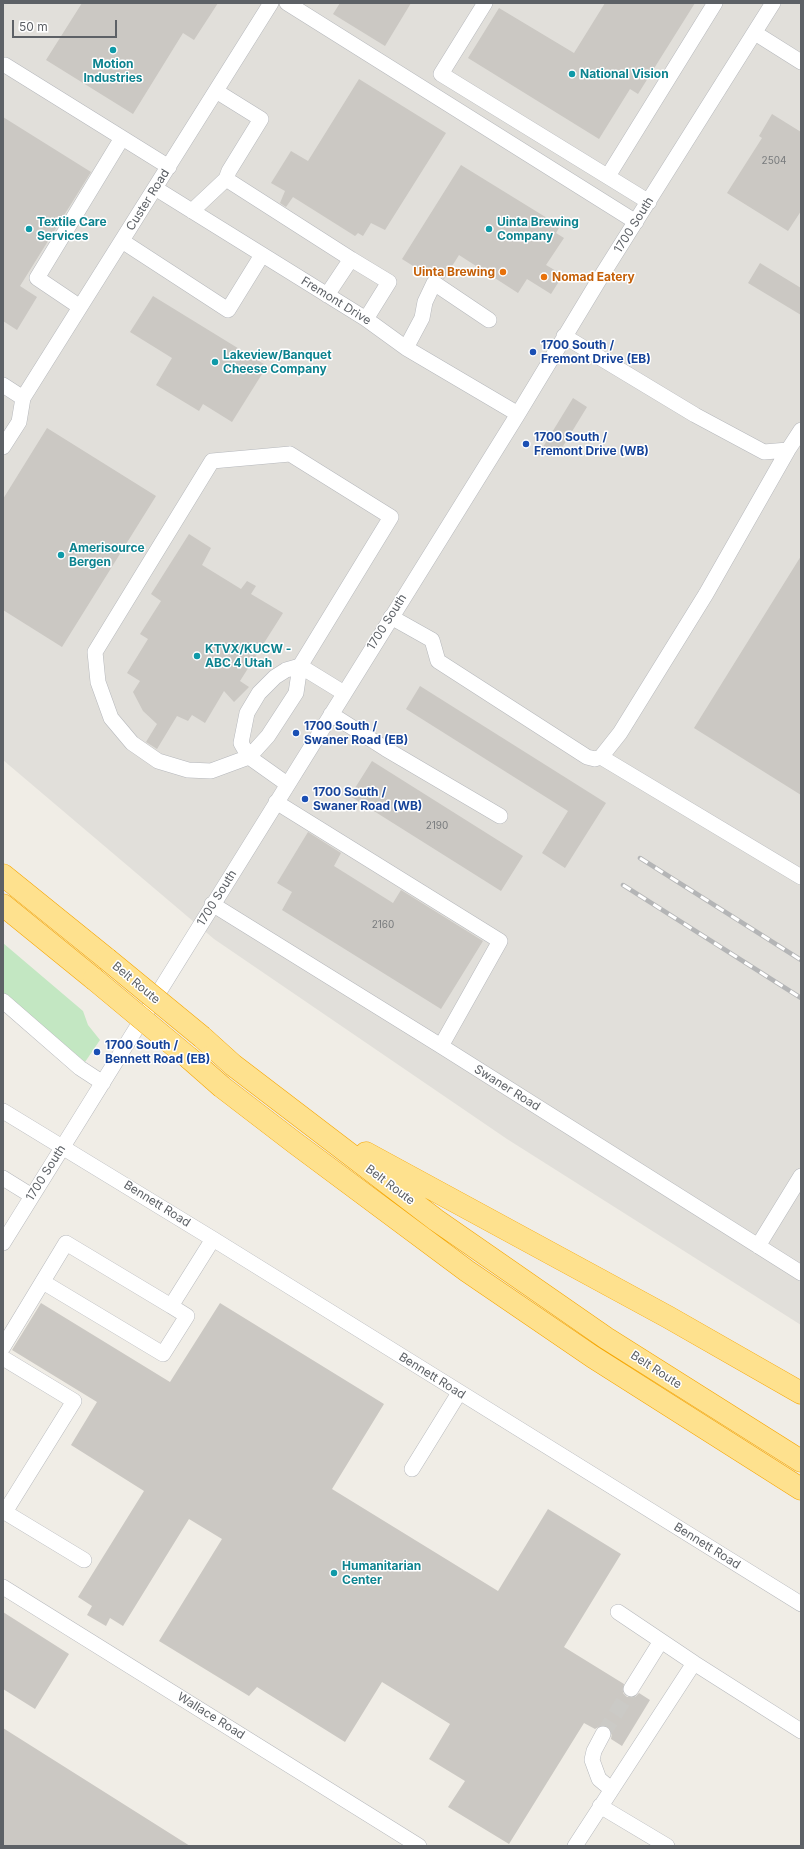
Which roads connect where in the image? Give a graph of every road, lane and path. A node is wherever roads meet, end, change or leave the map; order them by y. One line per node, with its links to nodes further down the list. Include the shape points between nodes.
1 (271, 3): 9 (street, Custer Road)
2 (287, 3): 17 (street)
3 (485, 3): 12 (street, via 441,74)
4 (715, 3): 12 (street)
5 (773, 3): 6 (street, 1700 South)
6 (755, 33): 7 (street); 15 (street, 1700 South)
7 (801, 62)
8 (5, 65): 10 (street)
9 (216, 91): 11 (street, Custer Road); 13 (street, via 261,119 228,171)
10 (122, 138): 11 (street); 22 (street, via 37,278)
11 (168, 167): 14 (street, Custer Road)
12 (608, 176): 15 (street)
13 (226, 179): 16 (street); 20 (street)
14 (155, 188): 16 (street, Fremont Drive); 18 (street, Custer Road)
15 (649, 202): 17 (street, 1700 South)
16 (192, 211): 19 (street, Fremont Drive)
17 (636, 222): 25 (street, 1700 South)
18 (122, 241): 19 (street, via 228,310); 22 (street, Custer Road)
19 (262, 255): 21 (street, Fremont Drive)
20 (351, 259): 21 (street); 23 (street, via 390,282)
21 (327, 295): 23 (street, Fremont Drive)
22 (80, 307): 28 (street, Custer Road)
23 (366, 320): 26 (street, Fremont Drive)
24 (489, 320): 26 (street, via 434,283 425,302 422,318)
25 (564, 336): 29 (street, 1700 South); 32 (street, via 695,415 764,452)
26 (406, 348): 29 (street, Fremont Drive)
27 (4, 386): 28 (street)
28 (23, 398): 31 (street, via 19,422)
29 (518, 414): 33 (street, 1700 South)
30 (801, 430): 32 (street)
31 (3, 447)
32 (788, 450): 38 (street, via 706,594 620,733)
33 (391, 617): 35 (street, 1700 South); 38 (street, via 432,640 438,661 587,757)
34 (300, 666): 35 (street); 37 (street, via 296,693 268,736); 37 (street, via 275,677 259,693 247,713 242,743); 37 (street, via 391,517 290,454 212,461 95,652 98,682 111,718 132,743 158,761 188,770 211,770)
35 (344, 693): 36 (street, 1700 South)
36 (331, 714): 39 (street, 1700 South); 41 (street)
37 (249, 757): 39 (street)
38 (601, 757): 43 (street)
39 (287, 784): 40 (street, 1700 South)
40 (276, 802): 44 (street, 1700 South); 47 (street, via 500,942)
41 (500, 816)
42 (3, 875): 50 (highway, Belt Route, bridge, via 233,1065)
43 (801, 877)
44 (212, 904): 47 (street, Swaner Road); 48 (street, 1700 South)
45 (3, 905): 67 (highway, Belt Route, bridge, via 222,1086 467,1271 593,1357)
46 (3, 1001): 48 (street, via 80,1068)
47 (442, 1046): 57 (street, Swaner Road)
48 (103, 1083): 51 (street, 1700 South)
49 (3, 1111): 51 (street, Bennett Road)
50 (304, 1119): 64 (highway, via 668,1317); 65 (highway, Belt Route, via 436,1220 599,1334)
51 (63, 1147): 54 (street, 1700 South); 55 (street, Bennett Road)
52 (801, 1176): 57 (street)
53 (3, 1178): 54 (street)
54 (32, 1196): 56 (street, 1700 South)
55 (213, 1239): 60 (street); 63 (street, Bennett Road)
56 (3, 1243)
57 (758, 1246): 58 (street, Swaner Road)
58 (801, 1273)
59 (42, 1282): 60 (street, via 66,1243); 60 (street, via 163,1354 187,1316); 61 (street)
60 (170, 1306)
61 (3, 1347)
62 (3, 1358): 68 (street, via 74,1400)
63 (459, 1392): 66 (street); 71 (street, Bennett Road)
64 (801, 1393)
65 (801, 1461)
66 (412, 1469)
67 (798, 1488)
68 (4, 1511): 69 (street)
69 (84, 1560)
70 (3, 1587): 80 (street, Wallace Road)
71 (801, 1604)
72 (618, 1612): 73 (street)
73 (661, 1641): 74 (street); 75 (street)
74 (694, 1662): 76 (street); 78 (street)
75 (632, 1689)
76 (801, 1732)
77 (603, 1734): 78 (street, via 594,1750 592,1760 599,1778)
78 (611, 1789): 79 (street)
79 (600, 1806): 81 (street); 82 (street)
80 (419, 1846)
81 (575, 1846)
82 (667, 1846)

